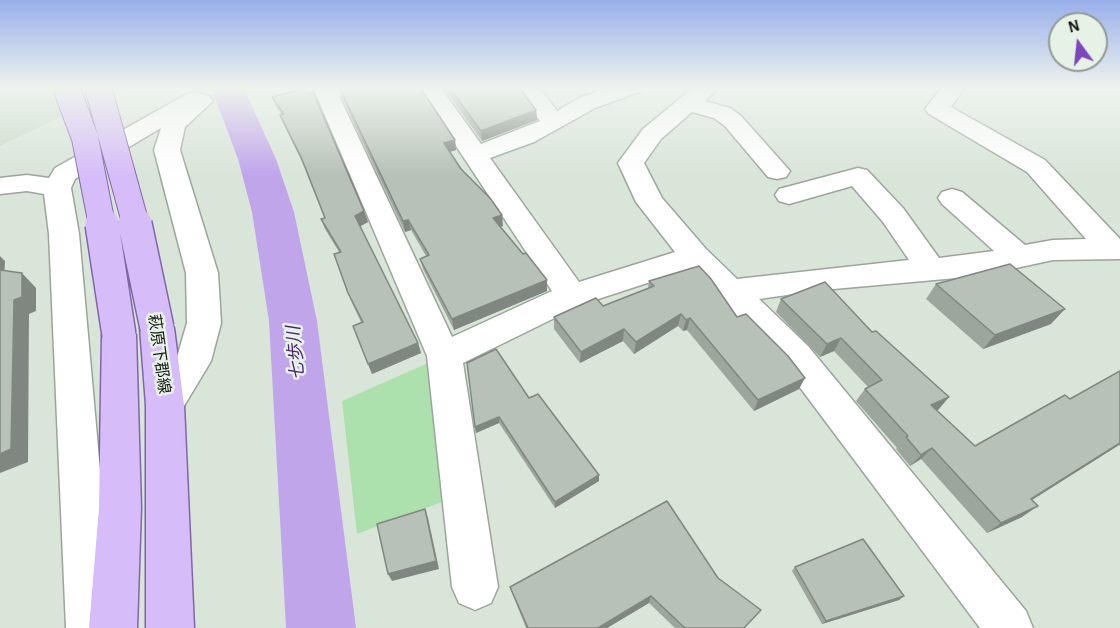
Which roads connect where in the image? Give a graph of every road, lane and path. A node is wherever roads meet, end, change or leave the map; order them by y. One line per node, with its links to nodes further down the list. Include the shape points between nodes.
1 (77, 116): 27 (main road, bridge, via 99,207 119,335 120,508)
2 (106, 116): 24 (main road, 萩原下郡線, bridge, via 130,198 157,328)
3 (165, 116): 15 (street, via 64,174)
4 (184, 116): 24 (street, via 174,125 167,150 202,273 204,323 193,361)
5 (337, 116): 23 (street)
6 (448, 116): 13 (street)
7 (549, 116): 12 (street)
8 (565, 116): 12 (street)
9 (673, 116): 18 (street, via 651,134 631,163 650,202)
10 (727, 116): 20 (street, via 783,183 858,176 893,215)
11 (950, 116): 17 (street, via 1036,166)
12 (554, 123): 13 (street)
13 (475, 155): 22 (street)
14 (0, 186): 15 (street, via 27,183)
15 (57, 188): 26 (street, via 64,234)
16 (952, 198): 19 (street)
17 (1116, 249): 19 (street, via 1053,250)
18 (695, 256): 21 (street); 22 (street)
19 (1020, 258): 20 (street)
20 (931, 268): 21 (street)
21 (730, 291): 29 (street, via 796,356)
22 (572, 296): 23 (street)
23 (444, 356): 25 (street)
24 (165, 405): 28 (main road, 萩原下郡線)
25 (475, 587)
26 (90, 628)
27 (113, 628)
28 (170, 628)
29 (1009, 628)

